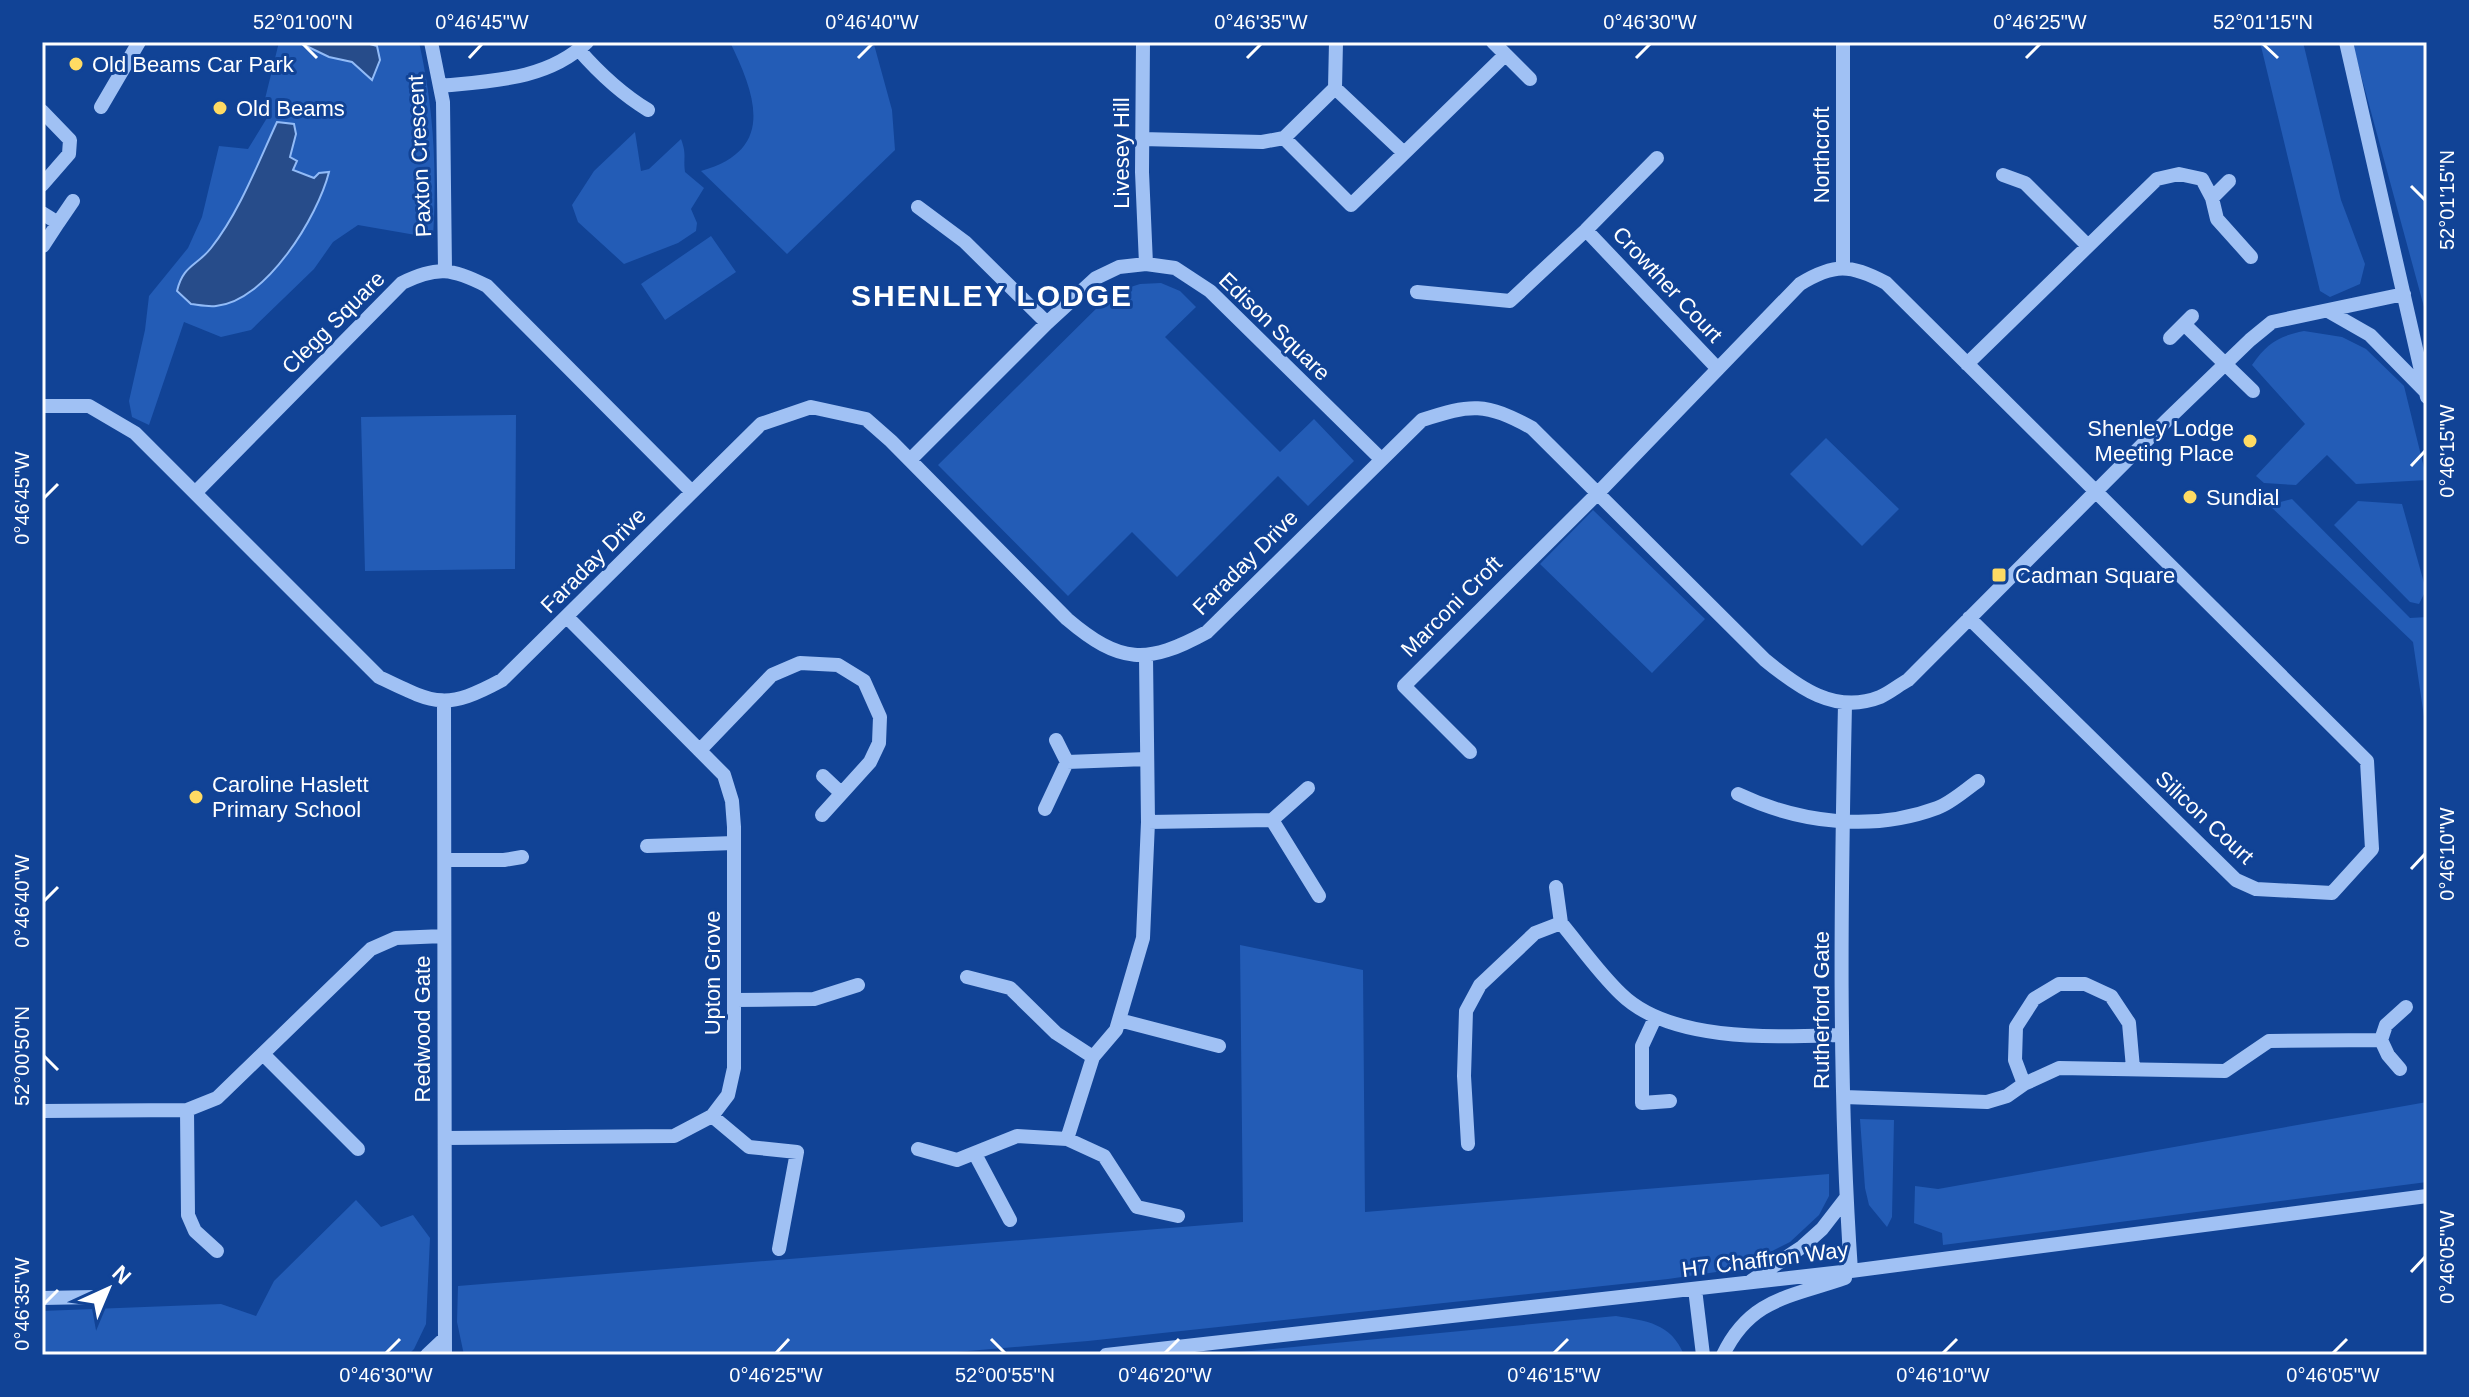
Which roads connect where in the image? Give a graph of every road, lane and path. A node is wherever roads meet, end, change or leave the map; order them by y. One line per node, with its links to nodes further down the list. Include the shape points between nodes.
1 (139, 42): 13 (street)
2 (431, 42): 11 (street, Paxton Crescent)
3 (1143, 42): 17 (street, Livesey Hill)
4 (1336, 42): 12 (street)
5 (1493, 42): 9 (street)
6 (1843, 42): 33 (street, Northcroft)
7 (2346, 42): 36 (street)
8 (583, 46): 11 (street, via 551,67 510,79); 14 (street, via 604,78)
9 (1505, 55): 10 (street); 18 (street)
10 (1530, 79)
11 (440, 86): 34 (street, Paxton Crescent)
12 (1335, 88): 16 (street); 18 (street)
13 (101, 107)
14 (648, 110)
15 (42, 111): 22 (street, via 70,140 69,154)
16 (1284, 138): 17 (street); 18 (street, via 1351,205)
17 (1142, 139): 32 (street, Livesey Hill)
18 (1404, 153)
19 (1657, 158): 28 (street, Crowther Court)
20 (2003, 175): 30 (street, via 2025,183)
21 (2229, 181): 23 (street)
22 (42, 185)
23 (2212, 198): 30 (street, via 2202,179 2179,174 2157,179); 31 (street, via 2217,219)
24 (73, 201): 27 (street)
25 (918, 207): 38 (street, via 965,242)
26 (42, 213): 27 (street)
27 (58, 223): 29 (street)
28 (1586, 230): 35 (street, Crowther Court, via 1510,301); 44 (street, Crowther Court)
29 (43, 246)
30 (2088, 246): 42 (street)
31 (2251, 257)
32 (1146, 264): 38 (street, Edison Square, via 1119,267 1096,278); 48 (street, Edison Square, via 1175,268 1210,291)
33 (1843, 268): 42 (street, via 1886,283); 44 (street, via 1822,271 1800,284)
34 (445, 270): 50 (street, via 487,286); 52 (street, Clegg Square, via 402,283)
35 (1417, 292)
36 (2404, 294): 37 (street); 39 (street)
37 (2328, 311): 43 (street, via 2272,322); 46 (street, via 2370,335)
38 (1047, 323): 49 (street, Edison Square)
39 (2412, 329): 41 (street); 46 (street)
40 (2170, 338): 43 (street, via 2188,320)
41 (2427, 353)
42 (1967, 364): 51 (street)
43 (2225, 364): 45 (street); 51 (street)
44 (1718, 369): 53 (street)
45 (2253, 391)
46 (2426, 395)
47 (42, 406): 52 (street, via 89,406 135,433)
48 (1381, 459): 53 (street, Faraday Drive, via 1422,420 1463,407 1502,412 1532,428); 56 (street, Faraday Drive, via 1207,632)
49 (910, 460): 50 (street, Faraday Drive, via 866,419 811,407 761,424); 56 (street, Faraday Drive, via 1090,639 1114,651)
50 (692, 492): 54 (street, Faraday Drive)
51 (2096, 492): 55 (street); 55 (street, Silicon Court, via 2367,761 2372,849 2332,893 2256,889 2236,880)
52 (195, 493): 57 (street, via 379,677)
53 (1598, 493): 58 (street, Faraday Drive, via 1765,660 1812,693); 61 (street, Marconi Croft, via 1404,686)
54 (567, 617): 57 (street, Faraday Drive, via 502,680 473,696); 60 (street, Upton Grove)
55 (1969, 618): 58 (street, via 1908,680 1879,697)
56 (1146, 657): 62 (street)
57 (444, 703): 77 (street, Redwood Gate)
58 (1845, 704): 72 (street, Rutherford Gate)
59 (1056, 740): 63 (street)
60 (700, 750): 67 (street, via 772,675 800,663 838,665 864,681 880,717 879,743 870,762); 74 (street, Upton Grove, via 724,775 732,801)
61 (1470, 752)
62 (1147, 759): 63 (street); 73 (street)
63 (1067, 762): 69 (street)
64 (823, 776): 67 (street)
65 (1978, 781): 72 (street, via 1940,807 1900,818)
66 (1308, 788): 71 (street)
67 (841, 793): 70 (street)
68 (1738, 794): 72 (street, via 1800,817)
69 (1045, 809)
70 (822, 815)
71 (1272, 820): 73 (street); 79 (street)
72 (1843, 821): 88 (street, Rutherford Gate)
73 (1148, 822): 87 (street, via 1143,938)
74 (734, 843): 75 (street); 84 (street, Upton Grove)
75 (647, 846)
76 (522, 857): 77 (street)
77 (445, 860): 81 (street, Redwood Gate)
78 (1556, 887): 80 (street)
79 (1319, 896)
80 (1561, 923): 86 (street, via 1623,996); 103 (street, via 1535,933 1480,985 1466,1011)
81 (444, 936): 91 (street, via 396,938 371,949); 101 (street, Redwood Gate)
82 (967, 977): 92 (street, via 1010,988 1056,1033)
83 (858, 985): 84 (street, via 814,999)
84 (735, 1000): 100 (street, Upton Grove, via 734,1068 728,1095)
85 (2406, 1007): 89 (street, via 2386,1025)
86 (1655, 1018): 88 (street, via 1741,1034); 97 (street, via 1642,1046 1642,1103)
87 (1119, 1020): 90 (street); 92 (street)
88 (1842, 1035): 96 (street, Rutherford Gate)
89 (2381, 1040): 93 (street, via 2269,1041 2225,1071); 94 (street)
90 (1219, 1046)
91 (263, 1054): 98 (street, via 217,1098); 104 (street)
92 (1093, 1057): 102 (street)
93 (2133, 1068): 95 (street, via 2059,1068); 95 (street, via 2129,1023 2111,996 2085,984 2059,984 2034,999 2016,1027 2015,1060)
94 (2400, 1069)
95 (2024, 1084): 96 (street, via 1987,1102)
96 (1844, 1097): 108 (street, Rutherford Gate)
97 (1670, 1101)
98 (187, 1110): 99 (street); 112 (street, via 188,1215 195,1231)
99 (42, 1111)
100 (712, 1116): 101 (street, via 674,1136); 111 (street, via 749,1147 797,1152)
101 (445, 1138): 119 (street, Redwood Gate)
102 (1067, 1139): 106 (street, via 1017,1136); 109 (street, via 1104,1156 1137,1207)
103 (1468, 1144)
104 (358, 1149)
105 (918, 1149): 106 (street, via 957,1160)
106 (975, 1154): 110 (street)
107 (2427, 1196): 113 (street, H7 Chaffron Way)
108 (1846, 1198): 114 (street, Rutherford Gate); 115 (street, via 1802,1247)
109 (1178, 1216)
110 (1010, 1220)
111 (779, 1249)
112 (217, 1251)
113 (1875, 1268): 114 (street, H7 Chaffron Way); 124 (street, via 1753,1312)
114 (1851, 1271): 115 (street, H7 Chaffron Way)
115 (1747, 1284): 116 (street, H7 Chaffron Way)
116 (1695, 1289): 122 (street, H7 Chaffron Way); 123 (street)
117 (95, 1297): 118 (street)
118 (42, 1298)
119 (445, 1338): 120 (street); 121 (street, Redwood Gate)
120 (427, 1355)
121 (445, 1355)
122 (1106, 1355)
123 (1703, 1355)
124 (1723, 1355)

